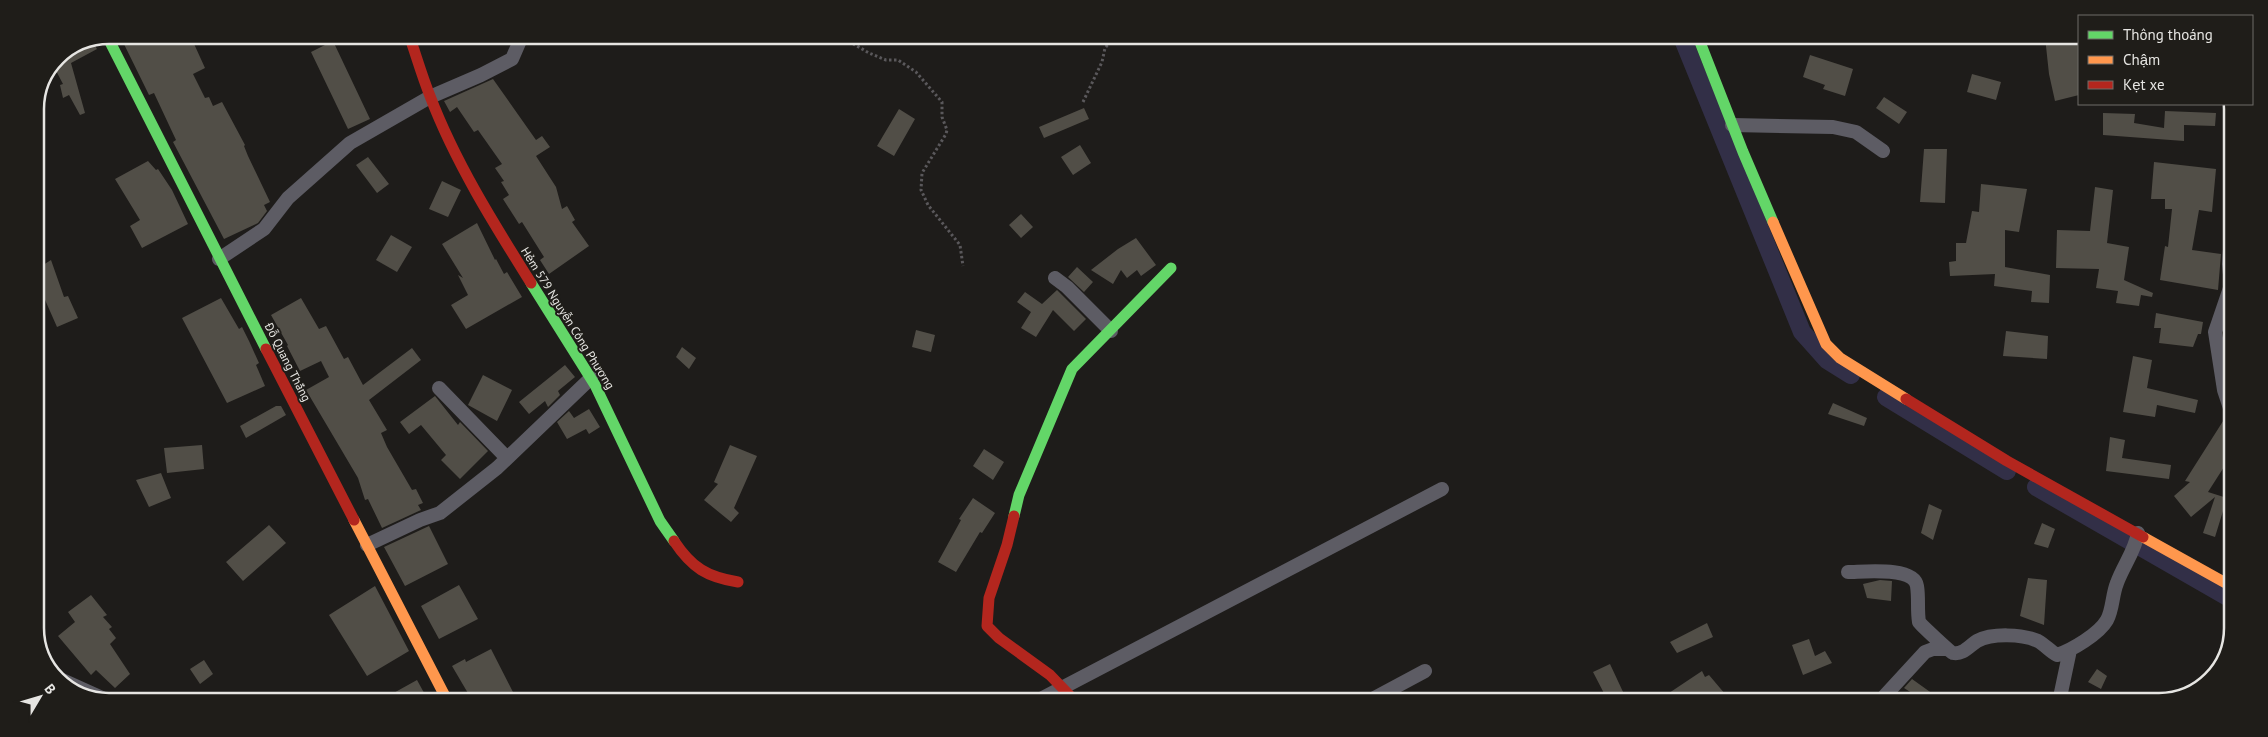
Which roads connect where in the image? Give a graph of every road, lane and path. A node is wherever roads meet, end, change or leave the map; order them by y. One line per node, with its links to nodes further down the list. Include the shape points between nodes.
1 (115, 44): 11 (street, Đỗ Quang Thắng)
2 (411, 44): 7 (street, Hẻm 579 Nguyễn Công Phương)
3 (519, 44): 7 (street, via 512,59)
4 (854, 44): 12 (path, via 886,60 898,60 916,72 942,102 942,117 947,130 922,173 922,190 928,205 960,245)
5 (1109, 44): 8 (path)
6 (1701, 44): 9 (street)
7 (430, 97): 11 (street, via 350,143 288,198 264,229); 17 (street, Hẻm 579 Nguyễn Công Phương, via 491,218)
8 (1083, 102)
9 (1732, 125): 10 (street, via 1833,127 1856,132); 22 (street, via 1826,344 1840,358)
10 (1883, 151)
11 (219, 259): 23 (street, Đỗ Quang Thắng)
12 (963, 266)
13 (1171, 268): 16 (street)
14 (1055, 278): 16 (street)
15 (2224, 306): 19 (street, via 2215,332)
16 (1111, 331): 30 (street, via 1072,369 1067,378 1018,495 1007,545 989,598 987,626 998,639 1021,652)
17 (591, 378): 20 (street); 25 (street, Hẻm 579 Nguyễn Công Phương, via 660,521 677,546 693,565 715,578)
18 (439, 388): 20 (street)
19 (2224, 390)
20 (507, 458): 23 (street, via 440,514)
21 (1442, 490): 30 (street)
22 (2137, 538): 26 (street); 28 (street, via 2116,584 2108,619)
23 (367, 545): 31 (street, Đỗ Quang Thắng)
24 (1848, 572): 27 (street, via 1894,572 1914,578 1919,622 1939,639)
25 (738, 582)
26 (2224, 582)
27 (1945, 649): 28 (street, via 1961,653 1975,642 1994,636 2033,639 2057,654); 35 (street, via 1925,652)
28 (2070, 650): 36 (street)
29 (1424, 672): 34 (street)
30 (1064, 687): 32 (street); 33 (street)
31 (443, 693)
32 (1052, 693)
33 (1068, 693)
34 (1384, 693)
35 (1887, 693)
36 (2061, 693)

